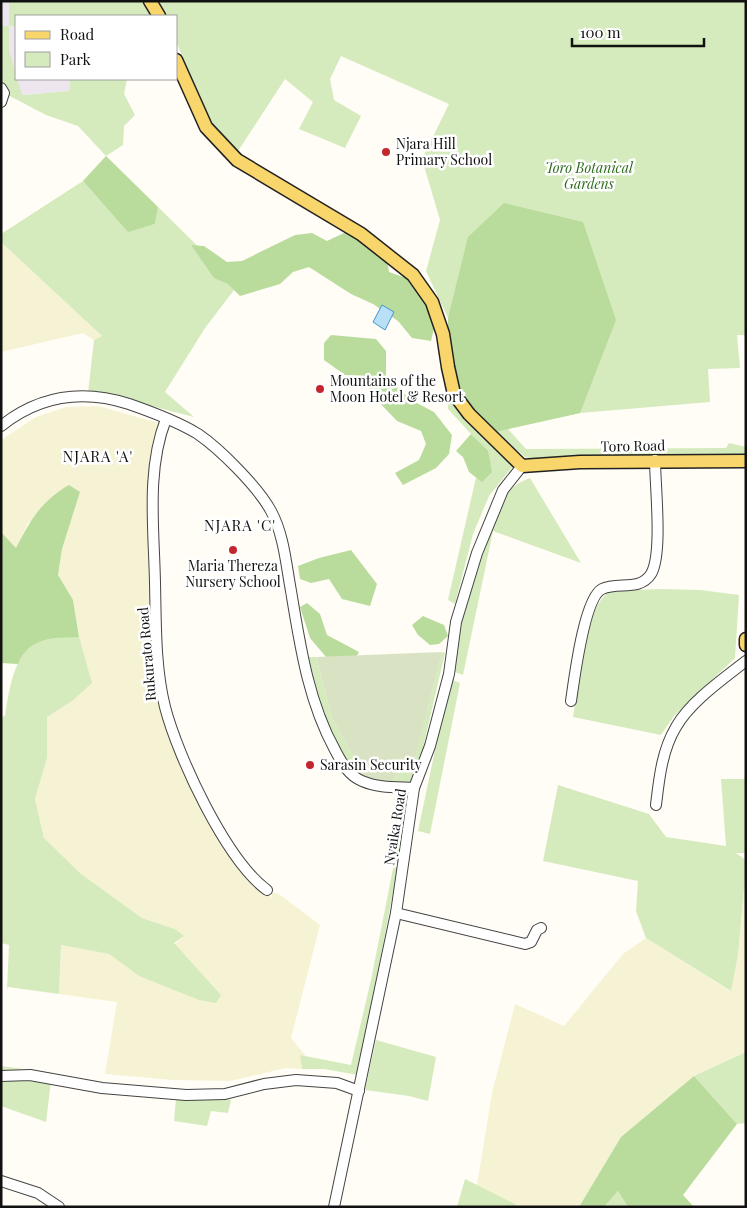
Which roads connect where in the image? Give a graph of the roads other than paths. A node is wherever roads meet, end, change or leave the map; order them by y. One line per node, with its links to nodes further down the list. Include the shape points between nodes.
1 (150, 1): 2 (main road)
2 (158, 15)
3 (178, 64): 10 (main road, via 206,127 237,160 360,234 413,275 435,310 443,334 454,394 469,414)
4 (1, 88): 5 (street, via 4,93)
5 (1, 102)
6 (166, 418): 7 (street, via 110,398 90,395 32,406); 15 (street, via 198,434 220,453 260,494 271,512 285,551 303,660 314,701 328,738 345,768 360,780 378,786); 17 (street, Rukurato Road, via 156,454 153,514 157,652 165,707 181,752 228,844 248,875)
7 (1, 426)
8 (655, 460): 9 (main road, Toro Road); 10 (main road, Toro Road); 14 (street, via 657,543 654,565 645,581 604,588 598,592 581,639)
9 (746, 461)
10 (522, 466): 15 (street, Nyaika Road, via 502,490 477,553 456,622 449,674 430,746)
11 (746, 639): 12 (main road)
12 (746, 644)
13 (746, 661): 16 (street, via 711,689 675,727 659,776)
14 (571, 701)
15 (414, 788): 18 (street, Nyaika Road)
16 (656, 805)
17 (267, 890)
18 (396, 913): 19 (street, via 525,944 531,942); 21 (street, Nyaika Road)
19 (541, 928)
20 (1, 1076): 21 (street, via 30,1076 102,1088 186,1096 224,1094 296,1080 337,1083)
21 (358, 1091): 24 (street, Nyaika Road)
22 (1, 1181): 23 (street, via 32,1190)
23 (59, 1207)
24 (334, 1207)

